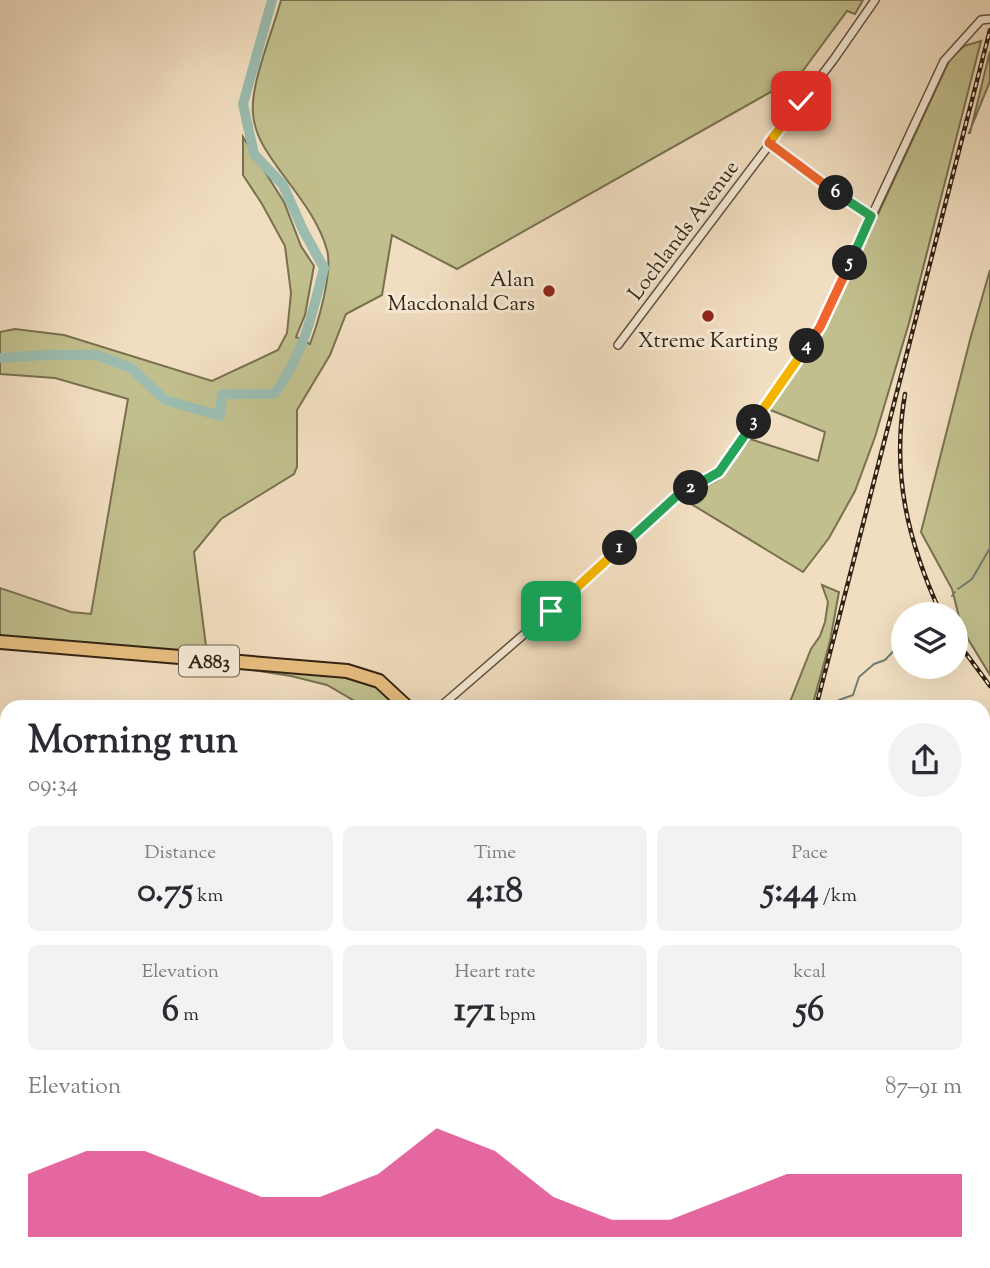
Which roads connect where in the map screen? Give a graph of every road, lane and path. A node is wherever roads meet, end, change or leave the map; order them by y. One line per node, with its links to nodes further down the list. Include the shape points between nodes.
1 (875, 0): 3 (street, Lochlands Avenue)
2 (990, 19): 4 (street, via 981,20 944,61)
3 (769, 143): 4 (street); 5 (street, Lochlands Avenue)
4 (871, 216): 8 (street, via 820,327 719,472 681,492)
5 (618, 345)
6 (0, 642): 7 (main road, A883, via 346,671 379,681)
7 (399, 700)
8 (448, 700)

